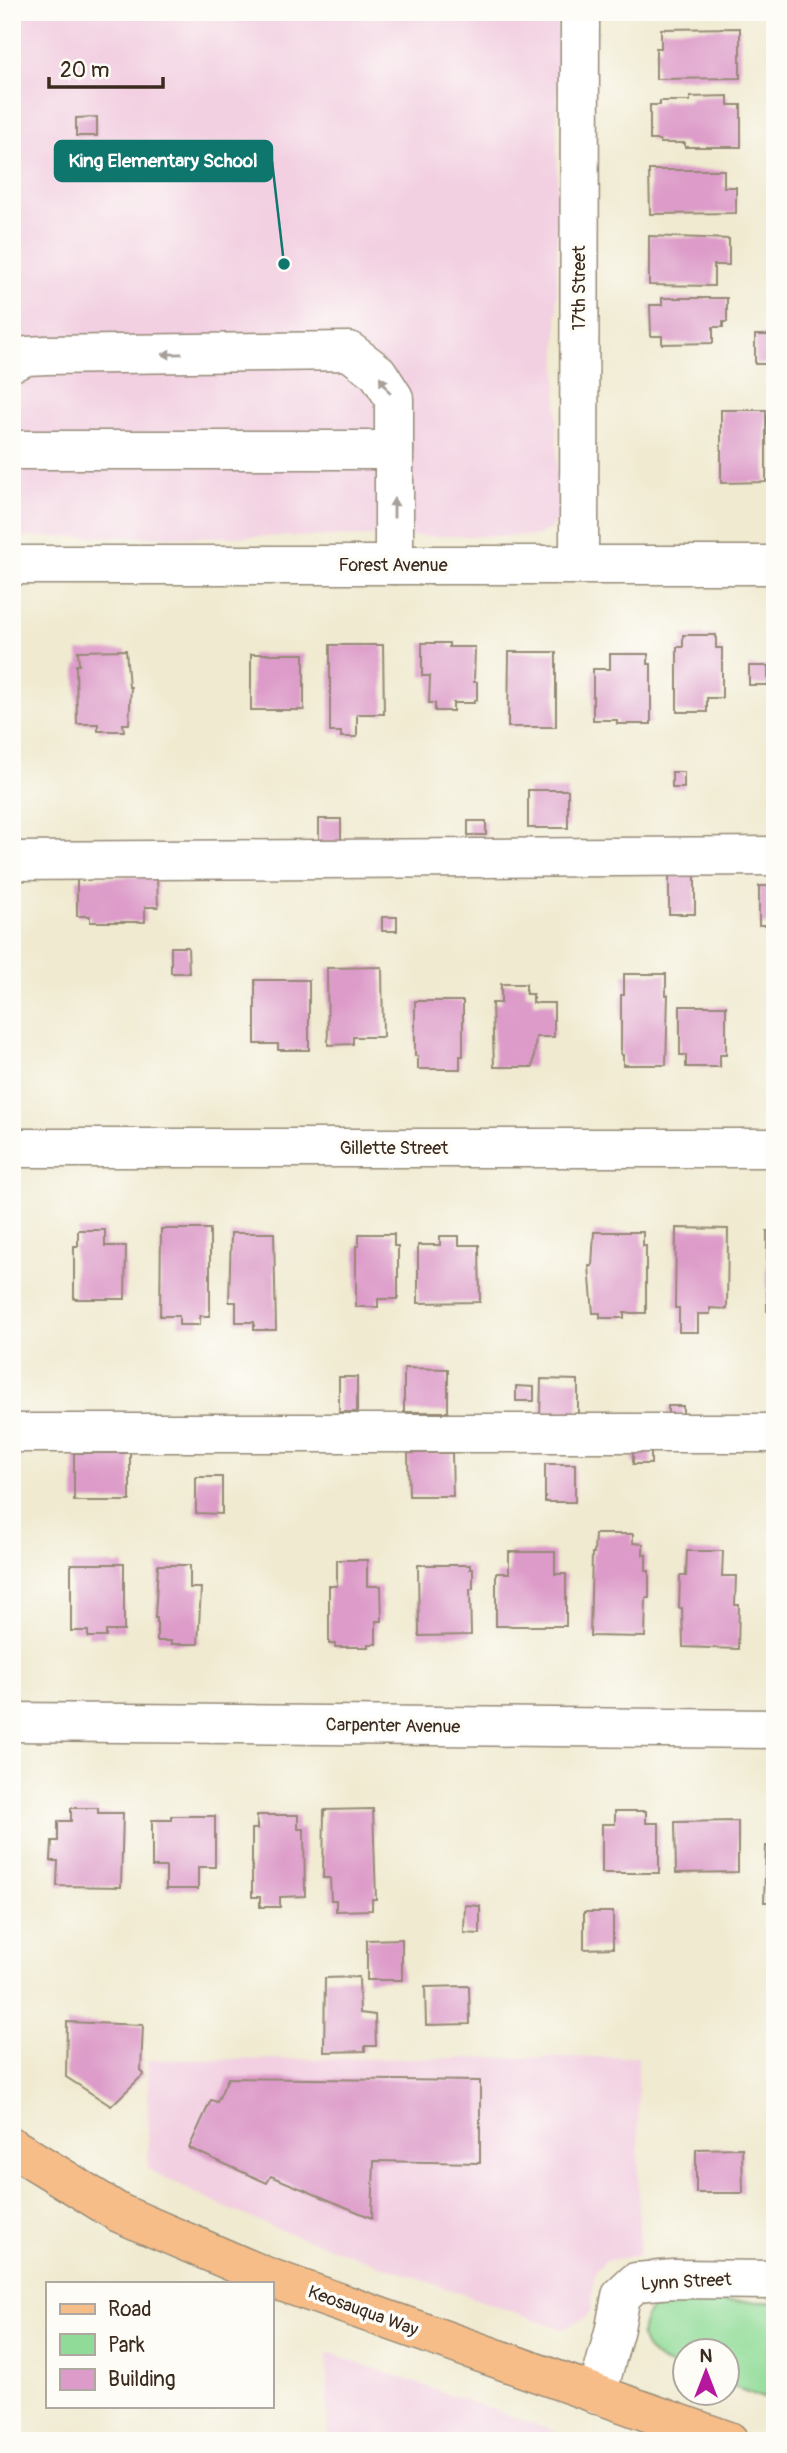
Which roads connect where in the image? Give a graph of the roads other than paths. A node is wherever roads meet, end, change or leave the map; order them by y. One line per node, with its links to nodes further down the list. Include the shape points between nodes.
1 (580, 12): 7 (street, 17th Street)
2 (12, 362): 4 (street, one-way to 2, via 394,398 378,373 349,351 27,356)
3 (12, 450): 4 (street)
4 (394, 450): 6 (street, one-way to 4)
5 (12, 565): 6 (street, Forest Avenue)
6 (394, 565): 7 (street, Forest Avenue)
7 (579, 565): 8 (street, Forest Avenue)
8 (775, 565)
9 (775, 856): 10 (street)
10 (12, 862)
11 (12, 1148): 12 (street, Gillette Street)
12 (775, 1148)
13 (12, 1433): 14 (street)
14 (775, 1433)
15 (12, 1722): 16 (street, Carpenter Avenue)
16 (775, 1729)
17 (12, 2147): 19 (main road, Keosauqua Way, via 120,2213 265,2276)
18 (775, 2280): 19 (street, Lynn Street, via 636,2281 621,2295)
19 (597, 2395): 20 (main road, Keosauqua Way)
20 (729, 2441)

